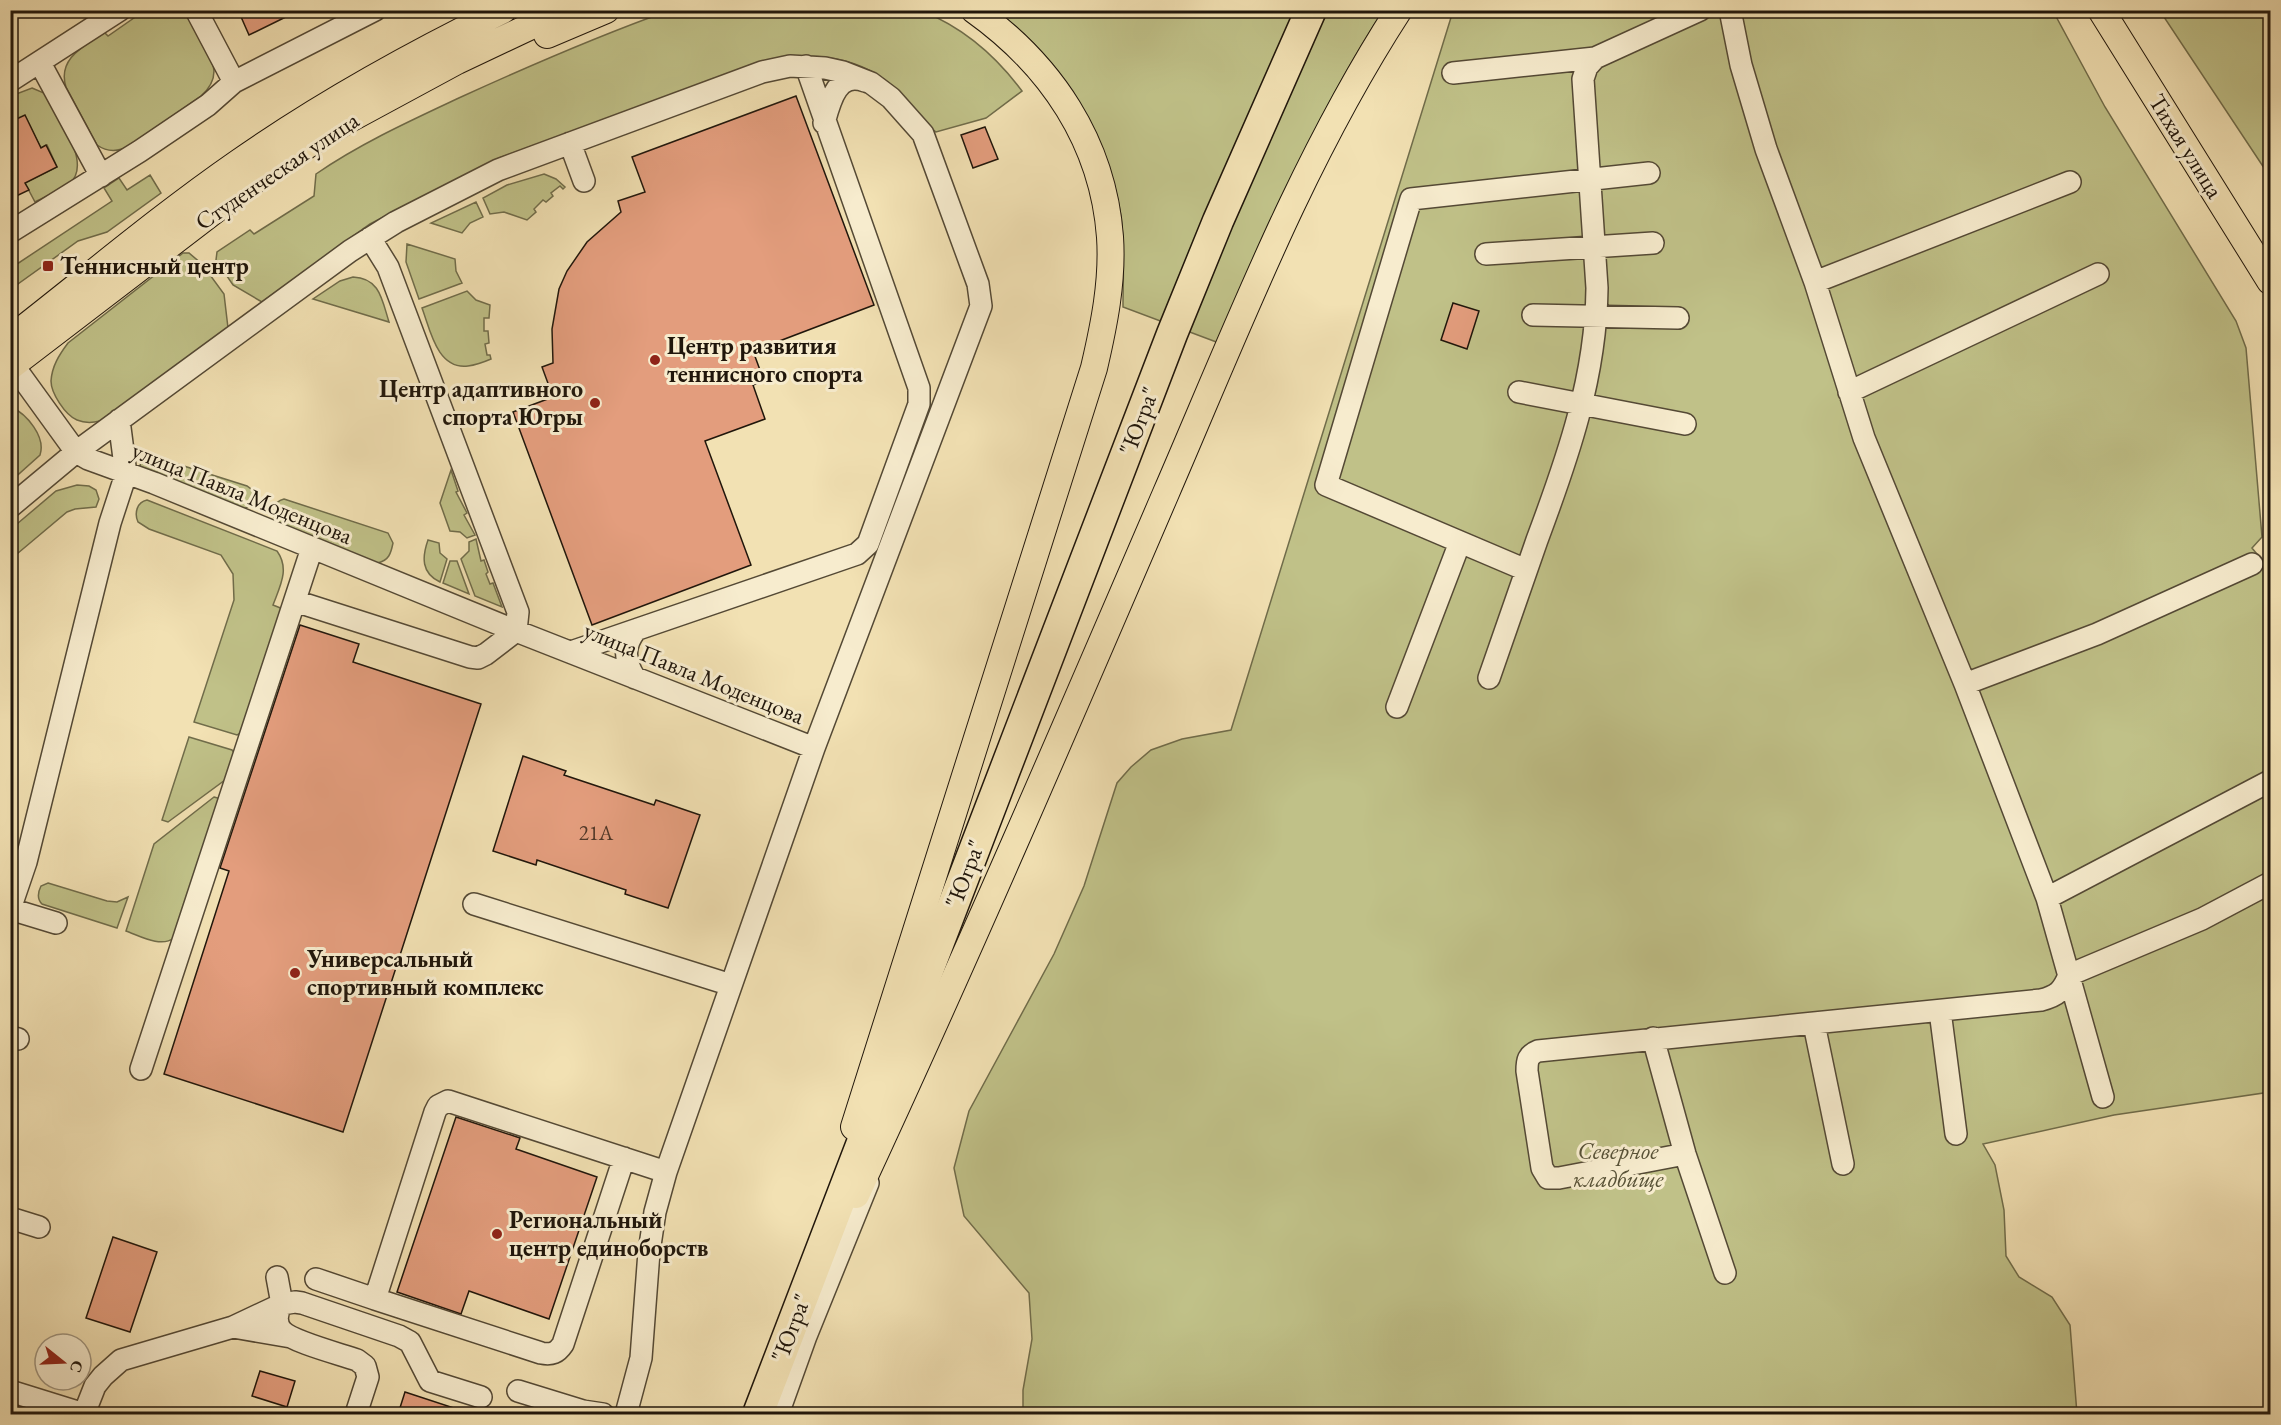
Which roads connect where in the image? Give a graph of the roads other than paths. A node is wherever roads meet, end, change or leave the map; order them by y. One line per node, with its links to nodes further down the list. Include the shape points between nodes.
1 (120, 10): 14 (street)
2 (196, 10): 18 (street)
3 (375, 10): 18 (street)
4 (503, 10): 39 (main road, Студенческая улица, via 344,94 256,151)
5 (565, 10): 20 (main road, Студенческая улица, via 457,61)
6 (606, 10): 20 (main road)
7 (974, 10): 90 (main road, via 1027,54 1069,108 1084,136 1105,200 1110,238 1105,324)
8 (1311, 10): 90 (highway, "Югра", via 1172,334)
9 (1399, 10): 75 (main road, via 1366,61 1294,197)
10 (1700, 10): 13 (street)
11 (1730, 10): 35 (street, via 1741,65 1766,149)
12 (2101, 10): 34 (main road, Тихая улица)
13 (1595, 58): 16 (street); 25 (street, via 1583,80)
14 (40, 63): 17 (street); 24 (street)
15 (806, 66): 19 (street, via 843,72); 21 (street); 22 (street, via 768,70)
16 (1453, 73)
17 (10, 81)
18 (234, 82): 24 (street, via 208,105)
19 (871, 83): 21 (street, via 857,78 846,80 838,87); 62 (street, via 891,98 923,134 978,284 981,306)
20 (346, 121): 40 (main road, Студенческая улица, via 249,184)
21 (824, 123): 55 (street, via 919,388 919,404 868,544 857,554)
22 (570, 143): 26 (street); 29 (street, via 498,170)
23 (1649, 173): 25 (street)
24 (102, 176): 28 (street)
25 (1589, 178): 31 (street); 50 (street, via 1411,199 1326,485)
26 (584, 181)
27 (2070, 182): 35 (street)
28 (10, 232)
29 (370, 238): 44 (street); 56 (street, via 388,267 518,612)
30 (1653, 243): 31 (street)
31 (1596, 248): 32 (street); 37 (street)
32 (1486, 254)
33 (2098, 274): 41 (street)
34 (2271, 280)
35 (1815, 282): 41 (street)
36 (1533, 315): 37 (street)
37 (1596, 317): 38 (street); 43 (street)
38 (1678, 318)
39 (10, 339)
40 (12, 366): 47 (street, улица Павла Моденцова)
41 (1849, 392): 60 (street, via 1864,438)
42 (1519, 393): 43 (street)
43 (1582, 404): 45 (street); 53 (street, via 1569,453)
44 (119, 420): 46 (street); 47 (street)
45 (1685, 424)
46 (122, 444): 47 (street); 48 (street)
47 (76, 452): 48 (street, улица Павла Моденцова); 49 (street)
48 (126, 474): 51 (street, улица Павла Моденцова); 67 (street)
49 (10, 507)
50 (1460, 542): 53 (street); 61 (street)
51 (312, 548): 54 (street); 56 (street, улица Павла Моденцова)
52 (2252, 564): 60 (street, via 2097,634)
53 (1527, 570): 59 (street)
54 (295, 600): 56 (street, via 470,657 486,654); 74 (street)
55 (636, 630): 57 (street); 58 (street, via 626,653 626,662)
56 (516, 631): 57 (street, улица Павла Моденцова)
57 (571, 652): 58 (street, улица Павла Моденцова)
58 (635, 678): 62 (street, улица Павла Моденцова)
59 (1489, 678)
60 (1965, 684): 65 (street)
61 (1397, 707)
62 (814, 748): 70 (street, улица Павла Моденцова)
63 (2271, 782): 65 (street)
64 (2271, 883): 69 (street, via 2202,919)
65 (2047, 898): 69 (street)
66 (474, 904): 70 (street)
67 (11, 909): 68 (street)
68 (56, 923)
69 (2069, 975): 71 (street, via 2064,989 2053,997); 76 (street)
70 (730, 985): 81 (street, улица Павла Моденцова)
71 (1940, 1011): 72 (street); 77 (street)
72 (1814, 1024): 73 (street); 80 (street)
73 (1653, 1038): 78 (street); 78 (street, via 1531,1054 1527,1071 1542,1168 1548,1178 1559,1178)
74 (141, 1069)
75 (908, 1083): 90 (main road); 99 (street)
76 (2103, 1097)
77 (1956, 1134)
78 (1685, 1154): 84 (street)
79 (624, 1158): 81 (street); 86 (street, via 563,1344 557,1352 541,1353); 86 (street, via 456,1102 443,1103 435,1112)
80 (1843, 1164)
81 (666, 1172): 97 (street, улица Павла Моденцова, via 649,1252 641,1358)
82 (10, 1218): 83 (street)
83 (39, 1227)
84 (1725, 1273)
85 (316, 1279): 86 (street)
86 (375, 1299)
87 (282, 1304): 88 (street); 89 (street, via 278,1323); 93 (street, via 302,1303 399,1336 410,1342 430,1381)
88 (243, 1322): 89 (street); 95 (street, via 121,1360 95,1386)
89 (291, 1337): 96 (street, via 365,1366 368,1377)
90 (783, 1350): 98 (highway, "Югра")
91 (518, 1390): 94 (street)
92 (10, 1391): 95 (street)
93 (481, 1397)
94 (589, 1413)
95 (84, 1414)
96 (356, 1414)
97 (626, 1414)
98 (758, 1414)
99 (778, 1414)

